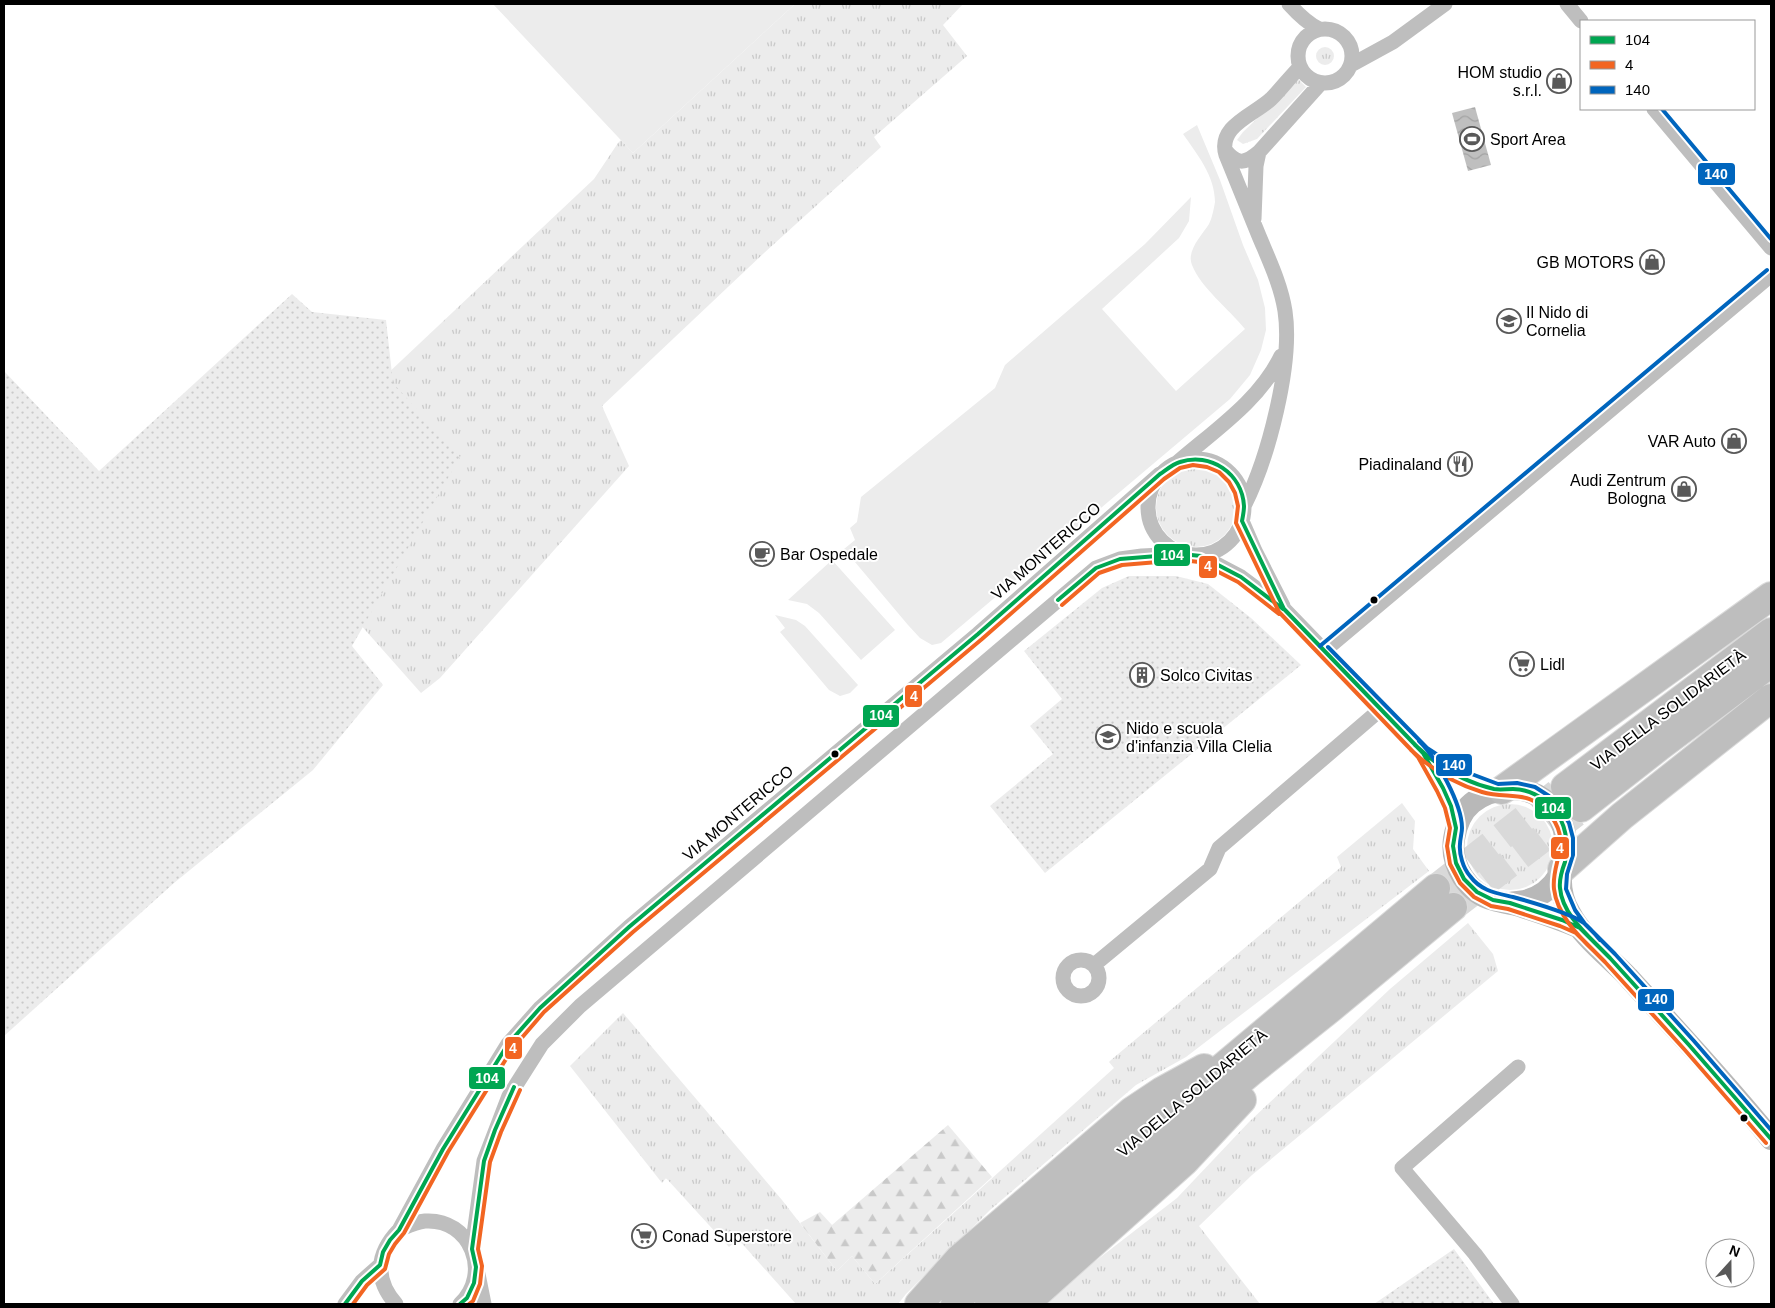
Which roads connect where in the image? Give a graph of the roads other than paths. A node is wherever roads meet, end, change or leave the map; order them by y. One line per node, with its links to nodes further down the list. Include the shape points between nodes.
1 (1445, 4): 8 (street)
2 (1567, 4): 4 (street)
3 (1291, 6): 5 (street, via 1310,25); 6 (street)
4 (1580, 20)
5 (1319, 29): 6 (street); 7 (street, via 1335,30)
6 (1302, 40): 10 (street, via 1297,58)
7 (1347, 40): 8 (street, via 1360,45); 9 (street, via 1353,56)
8 (1393, 42): 9 (street)
9 (1351, 65): 11 (street, via 1339,79)
10 (1300, 66): 11 (street, via 1312,80); 13 (street, via 1268,102 1230,130)
11 (1321, 83): 14 (street)
12 (1655, 110): 16 (street)
13 (1224, 148): 14 (street, via 1239,161 1251,159); 15 (street)
14 (1259, 152): 15 (street)
15 (1254, 225): 18 (street, via 1284,309)
16 (1771, 248)
17 (1771, 275): 27 (street)
18 (1285, 348): 19 (street, via 1264,384); 21 (street, via 1282,380 1268,440)
19 (1178, 462): 20 (street); 21 (street, via 1193,459 1223,467 1241,491)
20 (1160, 474): 22 (street, via 1151,488 1147,504 1149,520 1156,535 1168,547); 42 (street, VIA MONTERICCO, via 978,634 629,927 540,1008 508,1044 443,1149)
21 (1243, 514): 23 (street, via 1236,534 1227,544); 25 (street, via 1255,552)
22 (1182, 554): 23 (street); 43 (street, via 1120,559 1096,568 580,1006 542,1044 509,1096 484,1161)
23 (1201, 556): 25 (street, via 1241,577)
24 (1771, 596): 32 (highway)
25 (1284, 609): 27 (street)
26 (1771, 632): 28 (highway, VIA DELLA SOLIDARIETÀ, via 1573,798 1659,747)
27 (1324, 650): 30 (street)
28 (1771, 662)
29 (1771, 698): 34 (highway, via 1622,816)
30 (1381, 709): 31 (street); 37 (street, via 1219,848 1210,869)
31 (1423, 753): 32 (street, via 1458,776); 33 (street, via 1451,806)
32 (1500, 790): 33 (street, via 1484,795 1472,804); 34 (street, via 1517,789 1532,794 1556,812 1567,839)
33 (1456, 828): 35 (street, via 1453,846 1456,863 1464,879 1477,892 1493,900)
34 (1562, 871): 35 (street, via 1540,895); 36 (street, via 1560,890)
35 (1510, 903): 36 (street)
36 (1580, 928): 41 (street, via 1689,1044)
37 (1094, 965)
38 (1331, 1008): 39 (highway, VIA DELLA SOLIDARIETÀ, via 1445,898); 52 (highway, VIA DELLA SOLIDARIETÀ, via 1252,1071 1055,1240); 53 (highway, via 1304,1040 1185,1160)
39 (1250, 1045): 50 (highway, via 1206,1066 1132,1111 959,1259); 51 (highway, VIA DELLA SOLIDARIETÀ, via 1032,1227)
40 (1518, 1067): 54 (street, via 1402,1168 1475,1254)
41 (1771, 1139)
42 (399, 1230): 43 (street, via 419,1222 440,1223 464,1237); 44 (street, VIA MONTERICCO, via 383,1252)
43 (472, 1250): 45 (street)
44 (380, 1265): 46 (street, VIA MONTERICCO, via 362,1281); 47 (street, via 386,1293)
45 (476, 1267): 48 (street, via 474,1283); 49 (street)
46 (346, 1304)
47 (396, 1304)
48 (460, 1304)
49 (484, 1304)
50 (919, 1304)
51 (955, 1304)
52 (989, 1304)
53 (1025, 1304)
54 (1512, 1304)

